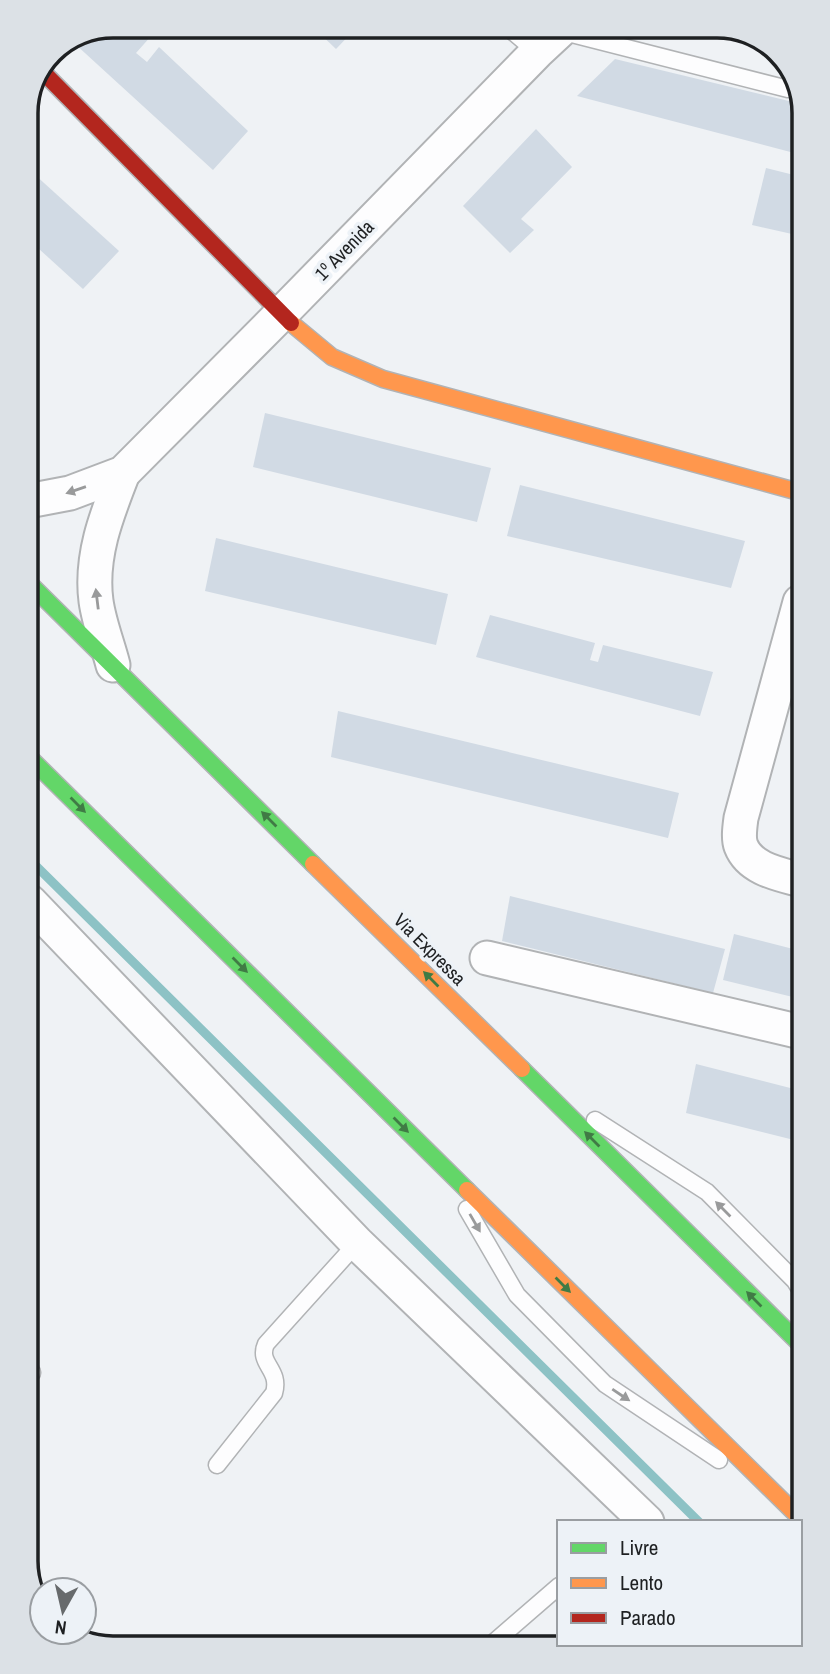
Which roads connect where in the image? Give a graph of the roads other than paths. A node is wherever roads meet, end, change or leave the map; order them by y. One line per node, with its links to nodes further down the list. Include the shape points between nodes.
1 (552, 39): 5 (street, 1º Avenida)
2 (563, 39): 4 (lane)
3 (48, 77): 5 (main road)
4 (787, 89)
5 (281, 314): 6 (street, 1º Avenida); 7 (main road, via 332,358 383,379)
6 (122, 473): 8 (street, one-way to 8, via 70,493); 11 (street, one-way to 6, via 96,601 96,559)
7 (792, 490)
8 (39, 499)
9 (39, 592): 11 (main road, Via Expressa)
10 (792, 630): 13 (street, via 741,818 740,844 752,862)
11 (113, 665): 17 (main road, Via Expressa, one-way to 11)
12 (39, 767): 18 (main road, one-way to 18)
13 (792, 877)
14 (39, 911): 19 (street)
15 (487, 958): 16 (street)
16 (792, 1030)
17 (533, 1080): 20 (lane, one-way to 17, via 707,1192); 21 (main road, Via Expressa, one-way to 17)
18 (441, 1164): 23 (main road, one-way to 23); 23 (lane, one-way to 23, via 517,1296 605,1384)
19 (357, 1243): 22 (lane, via 266,1344 263,1356 277,1382 274,1393); 25 (street)
20 (792, 1278)
21 (792, 1336)
22 (217, 1465)
23 (783, 1502): 24 (main road)
24 (792, 1511)
25 (640, 1520)
26 (557, 1588): 27 (lane)
27 (502, 1636)

